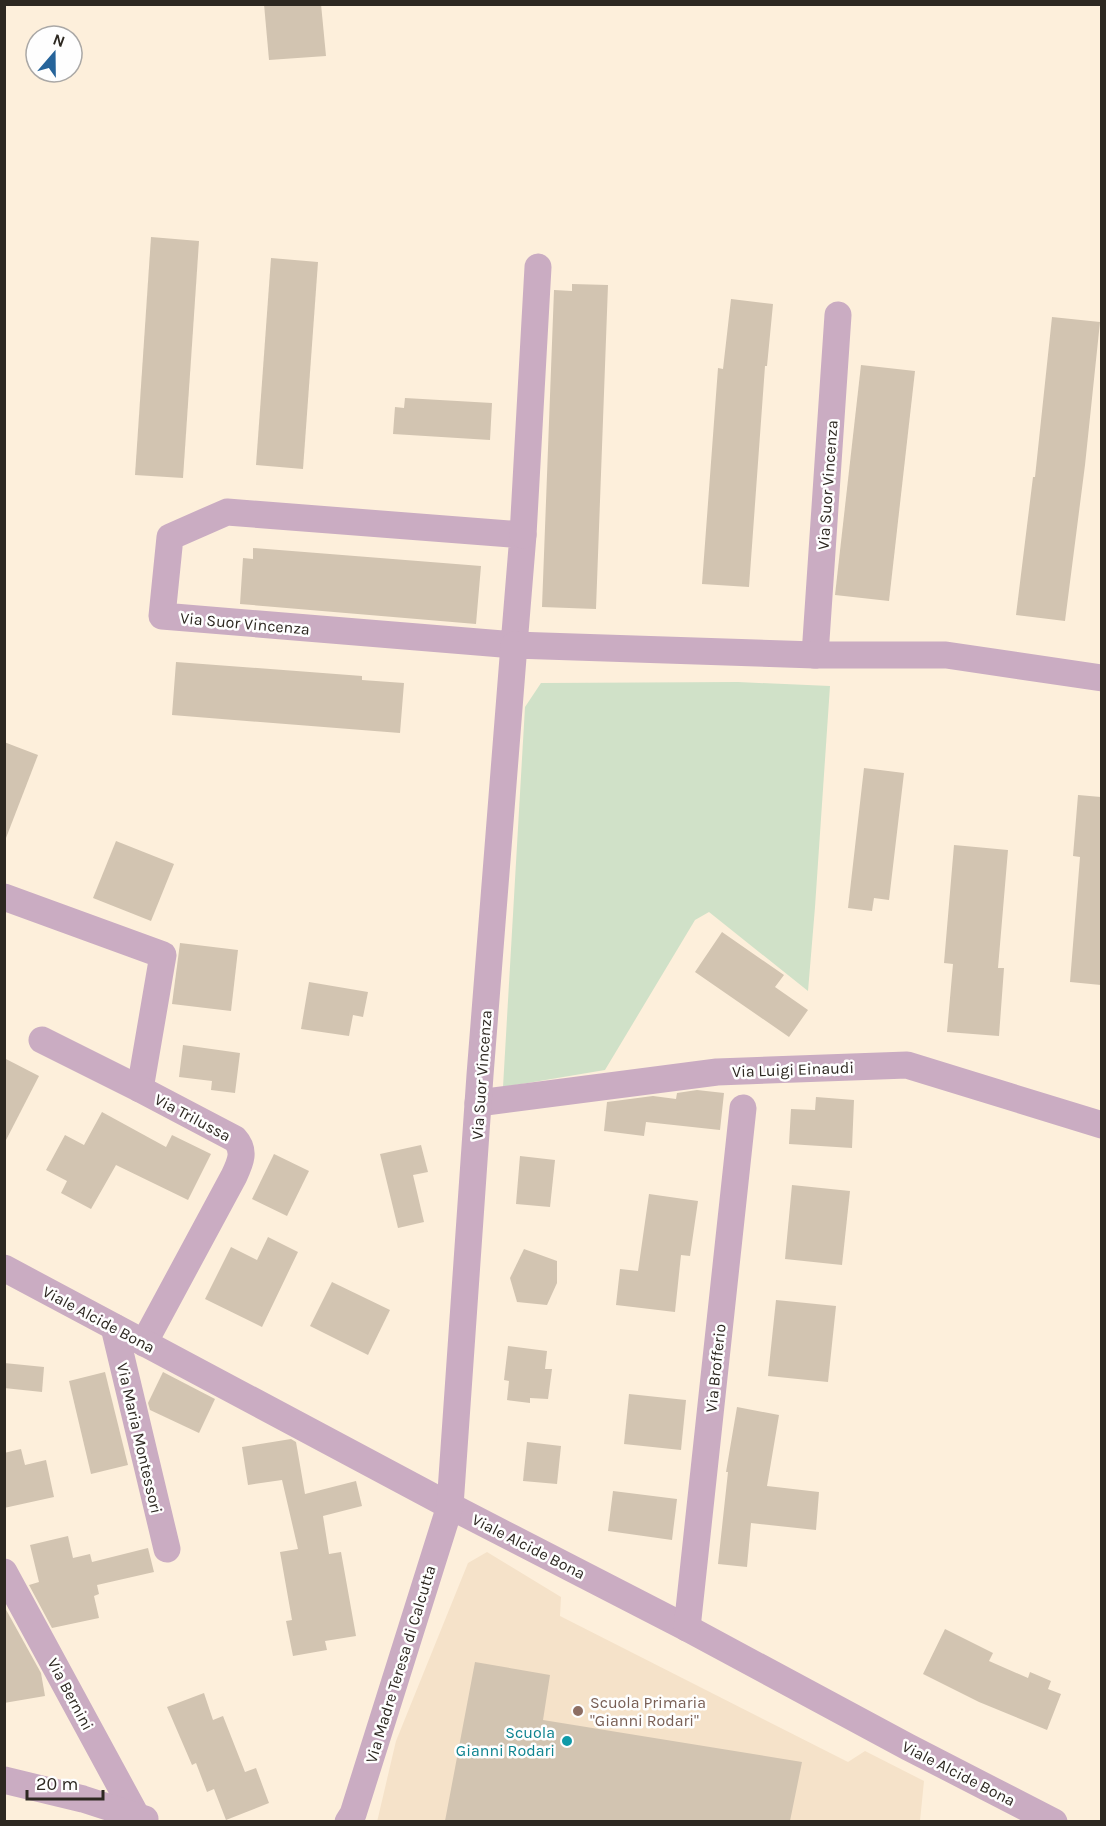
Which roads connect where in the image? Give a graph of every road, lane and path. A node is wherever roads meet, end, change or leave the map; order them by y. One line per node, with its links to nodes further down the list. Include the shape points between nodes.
1 (538, 267): 3 (street, Via Suor Vincenza)
2 (838, 315): 5 (street, Via Suor Vincenza)
3 (523, 535): 4 (street, Via Suor Vincenza); 4 (street, Via Suor Vincenza, via 227,512 170,537 162,616)
4 (514, 645): 5 (street, Via Suor Vincenza); 10 (street, Via Suor Vincenza)
5 (815, 655): 6 (street, Via Suor Vincenza, via 946,655)
6 (1101, 678)
7 (4, 897): 9 (street, via 163,955)
8 (42, 1040): 9 (street, Via Trilussa)
9 (140, 1089): 15 (street, Via Trilussa, via 241,1145 241,1159 234,1176)
10 (478, 1103): 12 (street, Via Luigi Einaudi, via 717,1072 907,1065); 16 (street, Via Suor Vincenza)
11 (743, 1108): 19 (street, Via Brofferio)
12 (1101, 1125)
13 (4, 1268): 14 (street, Viale Alcide Bona)
14 (114, 1327): 15 (street, Viale Alcide Bona); 17 (street, Via Maria Montessori)
15 (144, 1343): 16 (street, Viale Alcide Bona)
16 (450, 1506): 19 (street, Viale Alcide Bona); 22 (street, Via Madre Teresa di Calcutta)
17 (167, 1549)
18 (4, 1572): 21 (street, Via Bernini)
19 (687, 1628): 23 (street, Viale Alcide Bona)
20 (4, 1780): 21 (street)
21 (144, 1819)
22 (353, 1819)
23 (1054, 1821)

